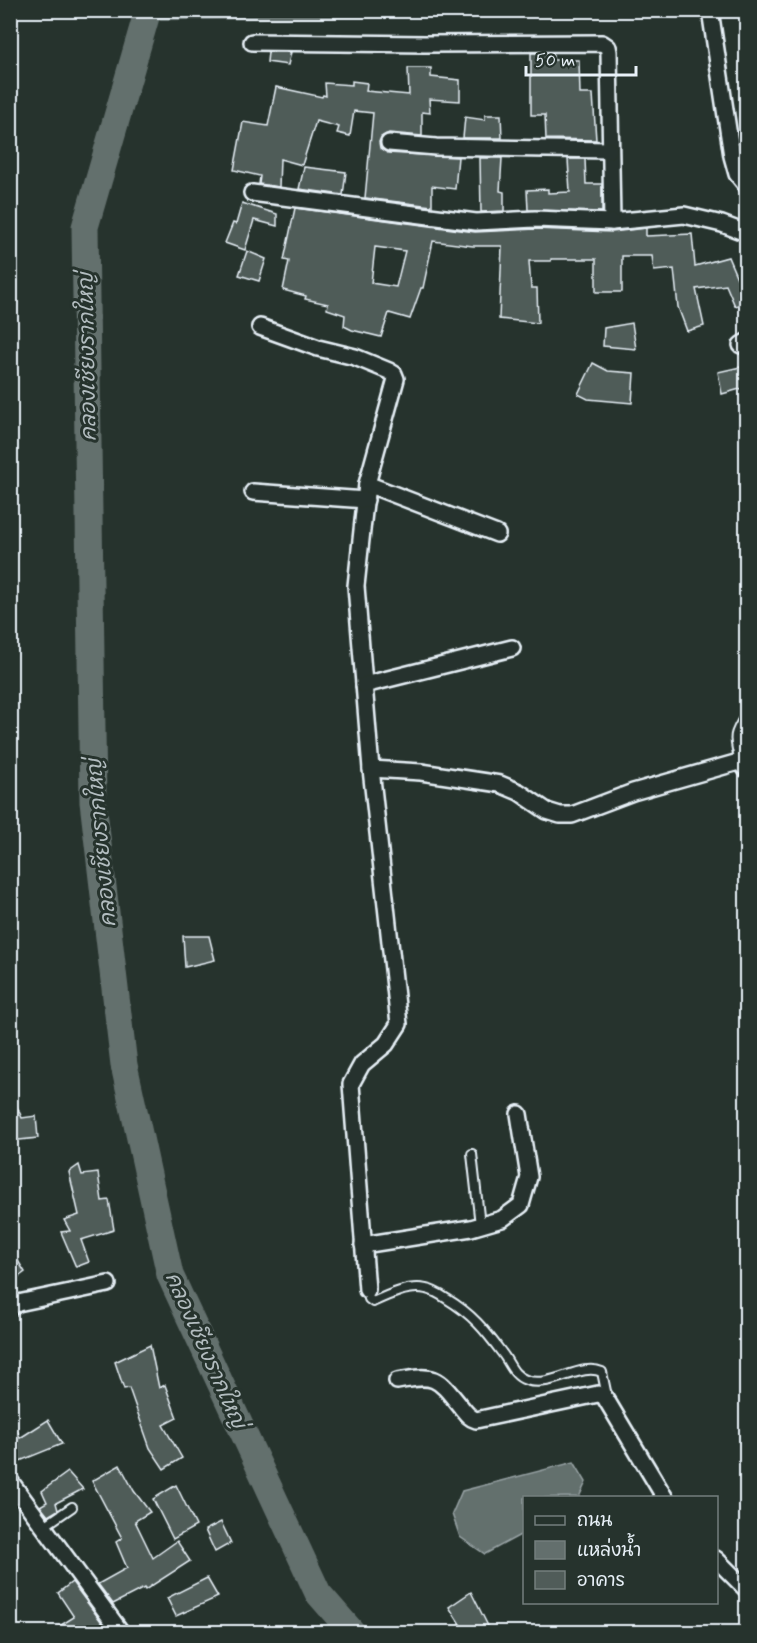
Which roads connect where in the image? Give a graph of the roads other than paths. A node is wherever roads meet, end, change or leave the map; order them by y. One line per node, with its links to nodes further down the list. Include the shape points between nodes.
1 (710, 10): 5 (street, via 732,156 737,174)
2 (252, 42): 4 (street, via 602,43 609,52)
3 (389, 143): 4 (street)
4 (609, 150): 7 (street)
5 (747, 185)
6 (252, 193): 7 (street, via 476,222)
7 (612, 222): 8 (street, via 684,215)
8 (747, 233)
9 (260, 327): 10 (street, via 356,357 394,374 396,379)
10 (367, 484): 12 (street); 13 (street)
11 (253, 492): 12 (street)
12 (366, 500): 15 (street, via 357,586)
13 (497, 534)
14 (512, 648): 15 (street)
15 (364, 685): 18 (street)
16 (747, 715): 17 (lane, via 735,732)
17 (743, 765): 18 (street, via 560,815 500,784)
18 (370, 769): 22 (street, via 399,1024 386,1044 362,1064 351,1084)
19 (519, 1114): 21 (street, via 529,1177 521,1205 502,1219)
20 (472, 1154): 21 (lane)
21 (480, 1225): 22 (street)
22 (363, 1245): 24 (street)
23 (108, 1284): 25 (street)
24 (367, 1290): 27 (lane, via 373,1302 406,1289 426,1289 442,1296 480,1324 523,1379 537,1383 588,1370 602,1372)
25 (10, 1308)
26 (397, 1381): 27 (street, via 432,1377 476,1420 598,1394)
27 (608, 1401): 29 (street)
28 (10, 1481): 31 (street)
29 (663, 1496)
30 (72, 1507): 31 (lane)
31 (43, 1527): 34 (street)
32 (718, 1560): 33 (street)
33 (747, 1589)
34 (121, 1632)

